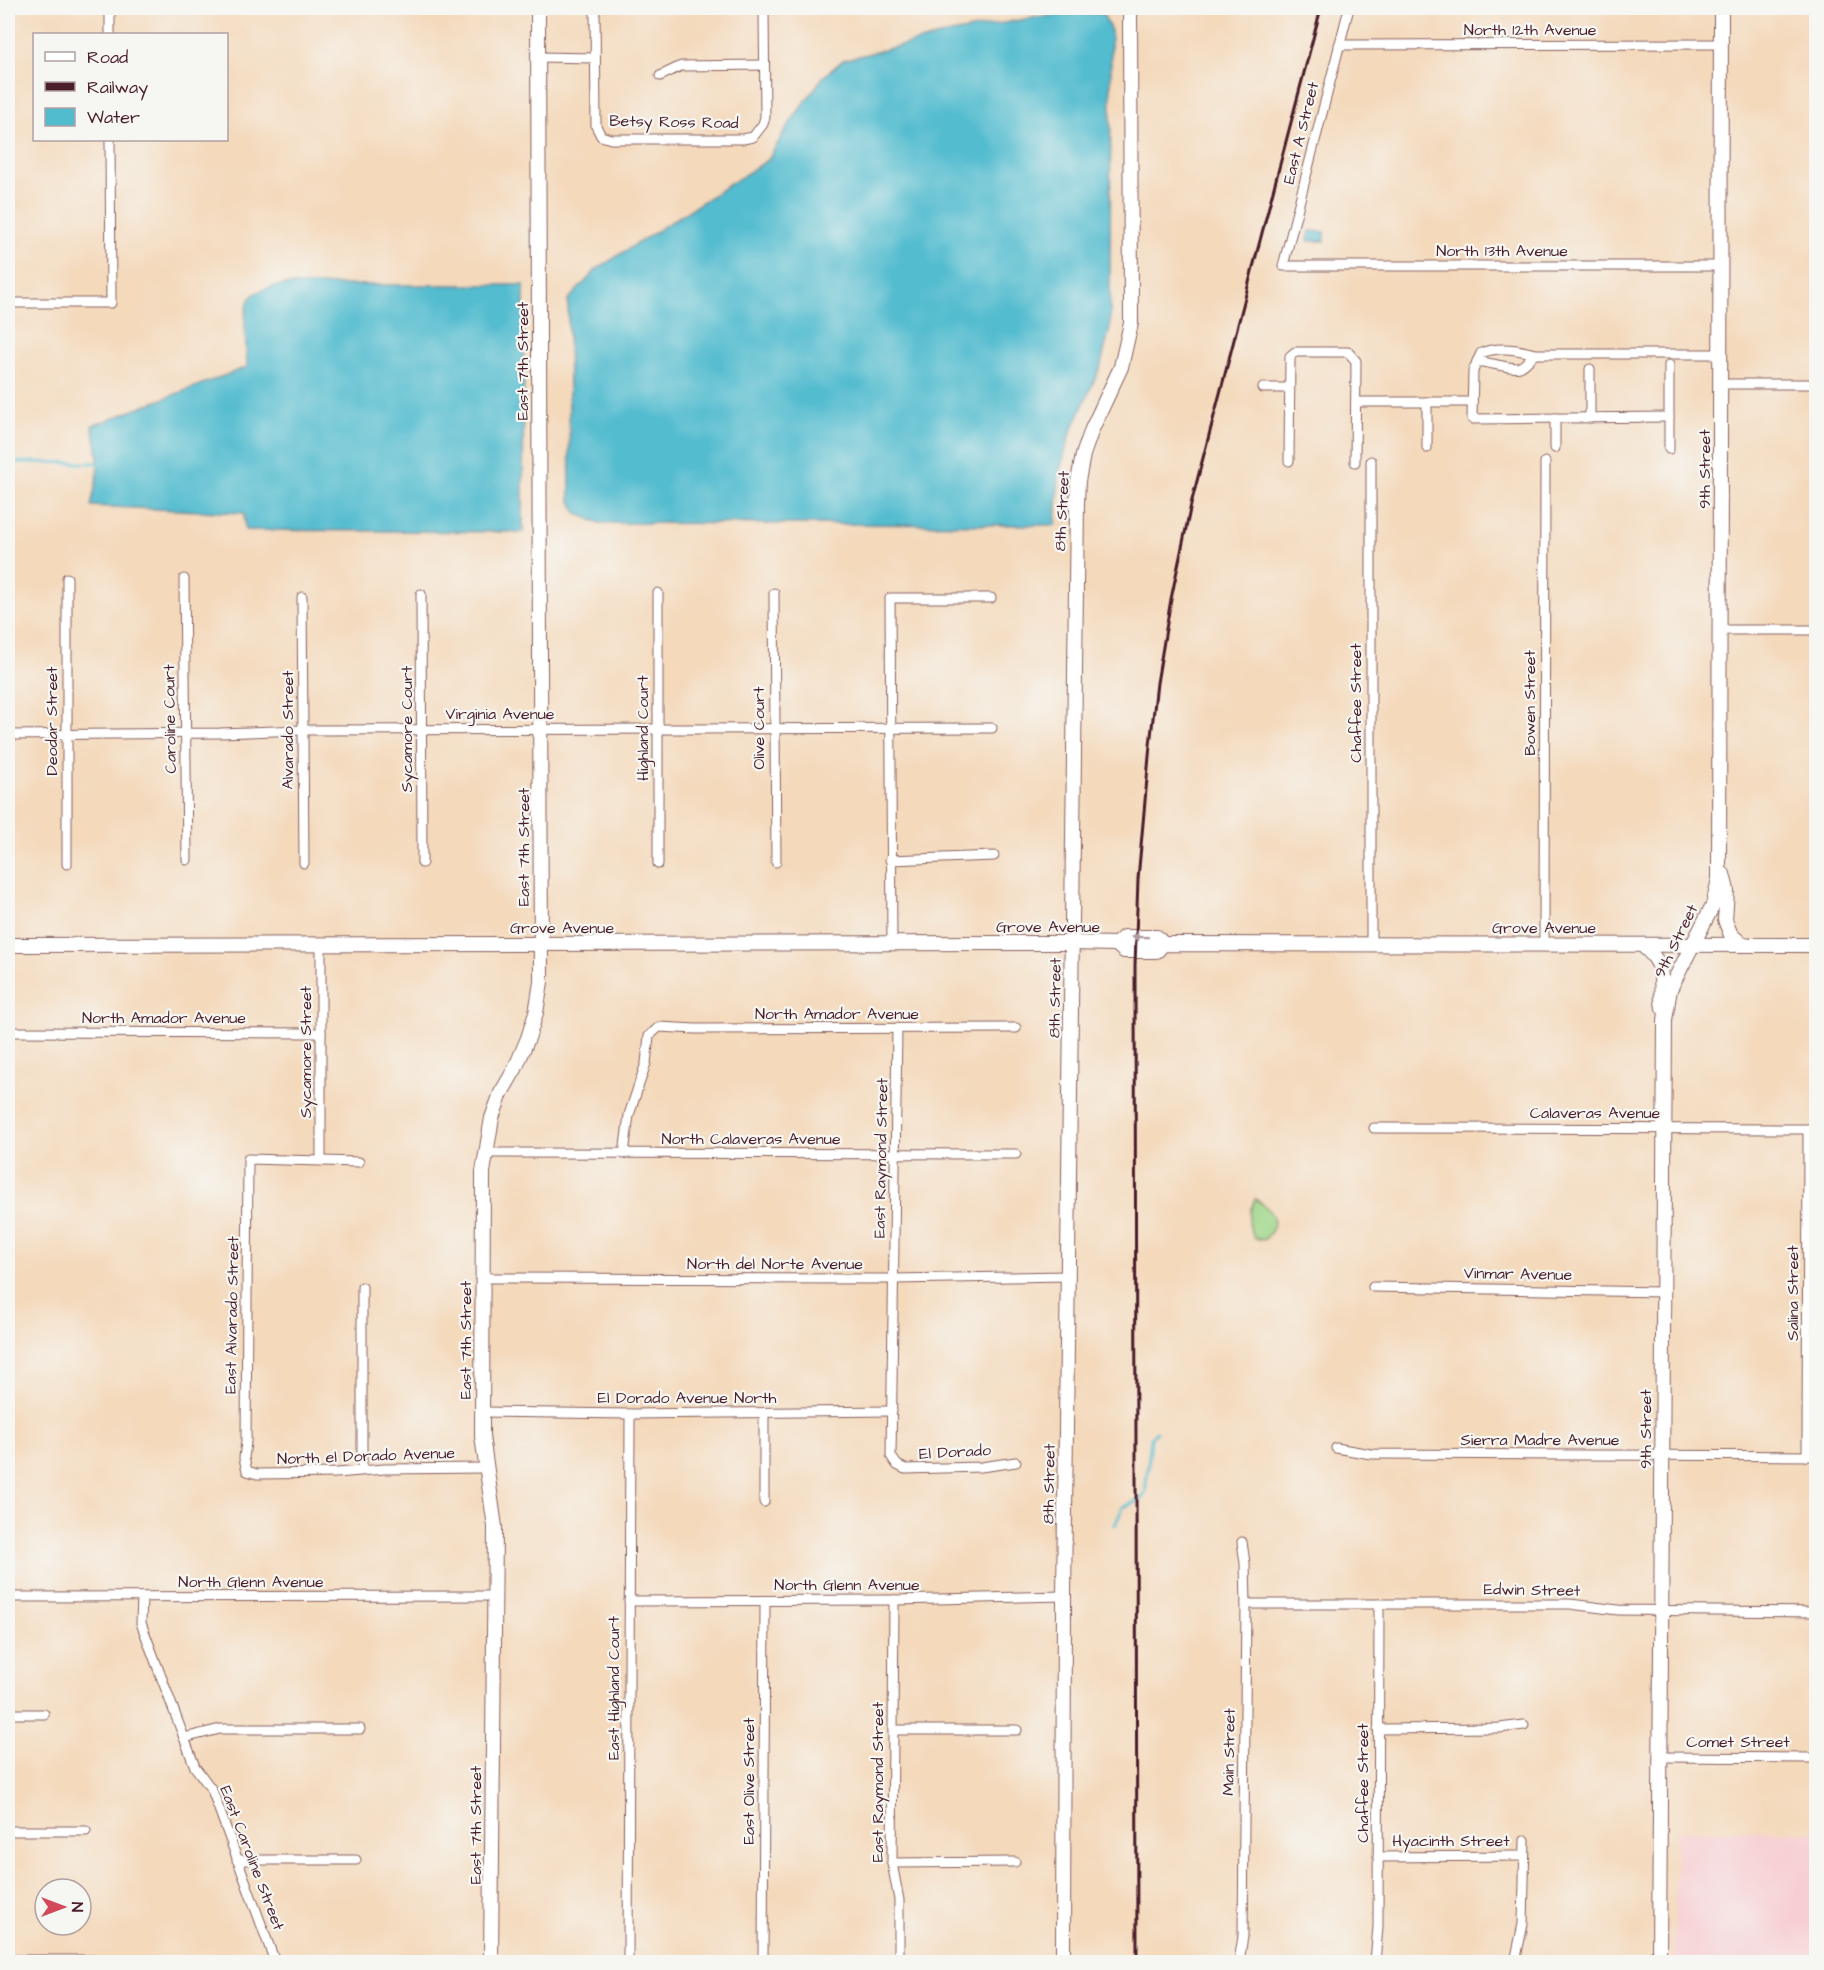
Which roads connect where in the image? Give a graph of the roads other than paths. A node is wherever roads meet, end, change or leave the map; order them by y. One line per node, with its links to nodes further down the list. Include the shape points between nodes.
1 (110, 8): 8 (street)
2 (538, 8): 11 (street, East 7th Street)
3 (595, 8): 12 (street)
4 (764, 8): 13 (street)
5 (1132, 8): 71 (street, 8th Street, via 1131,323 1121,367 1092,429 1078,481)
6 (1349, 8): 10 (street, East A Street)
7 (1721, 8): 9 (street, 9th Street)
8 (110, 33)
9 (1721, 44): 10 (street, North 12th Avenue); 17 (street, 9th Street)
10 (1339, 45): 16 (street, East A Street)
11 (538, 57): 12 (street); 55 (street, East 7th Street)
12 (595, 58): 13 (street, Betsy Ross Road, via 596,126 601,136 611,139 753,137 765,117)
13 (764, 65): 14 (street, via 681,66)
14 (660, 76)
15 (110, 141): 18 (street, via 111,303)
16 (1283, 266): 17 (street, North 13th Avenue)
17 (1722, 266): 21 (street, 9th Street)
18 (8, 303)
19 (1504, 349): 20 (street); 22 (street, via 1481,353); 23 (street)
20 (1535, 354): 21 (street); 23 (street, via 1521,367 1512,369)
21 (1722, 354): 26 (street, 9th Street)
22 (1476, 361): 23 (street); 32 (street)
23 (1500, 364)
24 (1669, 364): 34 (street)
25 (1590, 369): 33 (street)
26 (1722, 384): 27 (street); 50 (street, 9th Street)
27 (1816, 384)
28 (1263, 388): 29 (street)
29 (1289, 388): 30 (street, via 1290,356 1295,352 1348,352 1356,361); 39 (street)
30 (1356, 402): 31 (street); 41 (street)
31 (1427, 402): 32 (street); 36 (street)
32 (1472, 402): 35 (street, via 1472,419)
33 (1590, 417): 34 (street); 35 (street)
34 (1669, 417): 38 (street)
35 (1555, 418): 37 (street)
36 (1427, 448)
37 (1555, 448)
38 (1669, 449)
39 (1289, 461)
40 (1371, 461): 72 (street, Chaffee Street)
41 (1355, 462)
42 (1545, 462): 73 (street, Bowen Street)
43 (67, 578): 59 (street, Deodar Street)
44 (184, 579): 60 (street, Caroline Court)
45 (658, 593): 56 (street, Highland Court)
46 (774, 593): 52 (street, Olive Court)
47 (421, 594): 54 (street, Sycamore Court)
48 (302, 597): 58 (street, Alvarado Street)
49 (991, 598): 57 (street, via 890,598)
50 (1721, 630): 51 (street); 63 (street, 9th Street)
51 (1816, 630)
52 (774, 728): 56 (street, Virginia Avenue); 57 (street, Virginia Avenue); 66 (street, Olive Court)
53 (992, 728): 57 (street, Virginia Avenue)
54 (422, 729): 55 (street, Virginia Avenue); 58 (street, Virginia Avenue); 68 (street, Sycamore Court)
55 (540, 729): 56 (street, Virginia Avenue); 76 (street, East 7th Street)
56 (658, 729): 70 (street, Highland Court)
57 (890, 729): 65 (street)
58 (303, 730): 60 (street, Virginia Avenue); 67 (street, Alvarado Street)
59 (67, 734): 60 (street, Virginia Avenue); 61 (street, Virginia Avenue); 69 (street, Deodar Street)
60 (185, 734): 64 (street, Caroline Court)
61 (8, 735)
62 (994, 856): 65 (street)
63 (1719, 858): 79 (street, via 1726,890 1725,920 1731,935); 81 (street, 9th Street, via 1713,905)
64 (187, 860)
65 (890, 860): 77 (street)
66 (776, 862)
67 (304, 863)
68 (422, 863)
69 (67, 864)
70 (658, 864)
71 (1072, 943): 72 (street, Grove Avenue, via 1116,944 1124,937 1157,937 1163,944); 77 (street, Grove Avenue); 96 (street, 8th Street)
72 (1371, 944): 73 (street, Grove Avenue)
73 (1544, 944): 78 (street, Grove Avenue)
74 (8, 945): 75 (street, Grove Avenue)
75 (321, 945): 76 (street, Grove Avenue); 86 (street, Sycamore Street)
76 (542, 945): 77 (street, Grove Avenue); 90 (street, East 7th Street, via 536,1013 515,1069 501,1093)
77 (892, 945)
78 (1642, 945): 81 (street, Grove Avenue); 82 (street, via 1659,963)
79 (1743, 945): 80 (street, Grove Avenue); 81 (street, Grove Avenue)
80 (1816, 945)
81 (1692, 946): 82 (street, 9th Street, via 1670,989)
82 (1665, 1020): 88 (street, 9th Street)
83 (1016, 1028): 84 (street, North Amador Avenue)
84 (897, 1029): 91 (street, North Amador Avenue, via 659,1027 649,1036); 92 (street, East Raymond Street)
85 (8, 1032): 86 (street, North Amador Avenue)
86 (321, 1033): 94 (street, Sycamore Street)
87 (1374, 1128): 88 (street, Calaveras Avenue)
88 (1664, 1128): 89 (street, Calaveras Avenue); 101 (street, 9th Street)
89 (1812, 1129): 102 (street, Salina Street)
90 (485, 1153): 91 (street, North Calaveras Avenue); 97 (street, East 7th Street)
91 (624, 1154): 92 (street, North Calaveras Avenue)
92 (896, 1154): 93 (street, North Calaveras Avenue); 98 (street, East Raymond Street)
93 (1016, 1154)
94 (321, 1159): 95 (street); 114 (street, East Alvarado Street, via 248,1159 244,1458)
95 (359, 1162)
96 (1068, 1276): 98 (street, North del Norte Avenue); 118 (street, 8th Street)
97 (482, 1278): 98 (street, North del Norte Avenue); 103 (street, East 7th Street)
98 (894, 1279): 104 (street, East Raymond Street)
99 (362, 1287): 113 (street)
100 (1373, 1287): 101 (street, Vinmar Avenue)
101 (1663, 1292): 108 (street, 9th Street)
102 (1812, 1322): 109 (street, Salina Street)
103 (482, 1412): 106 (street, El Dorado Avenue North); 112 (street, East 7th Street)
104 (892, 1412): 105 (street, El Dorado Avenue North); 111 (street, East Raymond Street, via 891,1456)
105 (764, 1413): 106 (street, El Dorado Avenue North); 115 (street)
106 (630, 1414): 123 (street, East Highland Court)
107 (1336, 1448): 108 (street, Sierra Madre Avenue, via 1371,1454)
108 (1662, 1455): 109 (street, Sierra Madre Avenue); 126 (street, 9th Street)
109 (1812, 1456)
110 (1016, 1462): 111 (street, El Dorado, via 904,1469)
111 (897, 1465)
112 (486, 1468): 113 (street, North el Dorado Avenue); 117 (street, East 7th Street, via 495,1527)
113 (362, 1470): 114 (street, North el Dorado Avenue, via 257,1474)
114 (248, 1471)
115 (764, 1502)
116 (1242, 1542): 124 (street, Main Street)
117 (494, 1596): 120 (street, North Glenn Avenue); 150 (street, East 7th Street)
118 (1064, 1596): 122 (street, North Glenn Avenue); 154 (street, 8th Street)
119 (8, 1598): 120 (street, North Glenn Avenue)
120 (142, 1598): 135 (street, East Caroline Street, via 141,1623)
121 (765, 1600): 122 (street, North Glenn Avenue); 123 (street, North Glenn Avenue); 152 (street, East Olive Street)
122 (894, 1600): 133 (street, East Raymond Street)
123 (629, 1601): 151 (street, East Highland Court)
124 (1246, 1604): 125 (street, Edwin Street); 155 (street, Main Street, via 1243,1936)
125 (1379, 1604): 126 (street, Edwin Street, via 1570,1604); 132 (street, Chaffee Street)
126 (1661, 1611): 127 (street, Edwin Street); 136 (street, 9th Street)
127 (1816, 1612)
128 (8, 1714): 129 (street)
129 (44, 1714)
130 (1524, 1725): 132 (street)
131 (360, 1729): 135 (street, via 220,1729)
132 (1378, 1729): 142 (street, Chaffee Street)
133 (893, 1730): 134 (street); 146 (street, East Raymond Street)
134 (1017, 1730)
135 (184, 1738): 143 (street, East Caroline Street, via 195,1767 212,1790)
136 (1660, 1757): 137 (street, Comet Street); 158 (street, 9th Street)
137 (1816, 1758)
138 (8, 1831): 139 (street)
139 (86, 1831)
140 (1525, 1840): 141 (street)
141 (1524, 1856): 142 (street, Hyacinth Street); 157 (street, via 1523,1924)
142 (1378, 1857): 156 (street, Chaffee Street)
143 (237, 1860): 144 (street); 149 (street, East Caroline Street)
144 (356, 1860)
145 (1015, 1862): 146 (street)
146 (892, 1863): 153 (street, East Raymond Street, via 899,1900)
147 (8, 1960): 148 (street, via 123,1958)
148 (134, 1962)
149 (275, 1962)
150 (491, 1962)
151 (628, 1962)
152 (764, 1962)
153 (899, 1962)
154 (1063, 1962)
155 (1239, 1962)
156 (1375, 1962)
157 (1515, 1962)
158 (1659, 1962)

